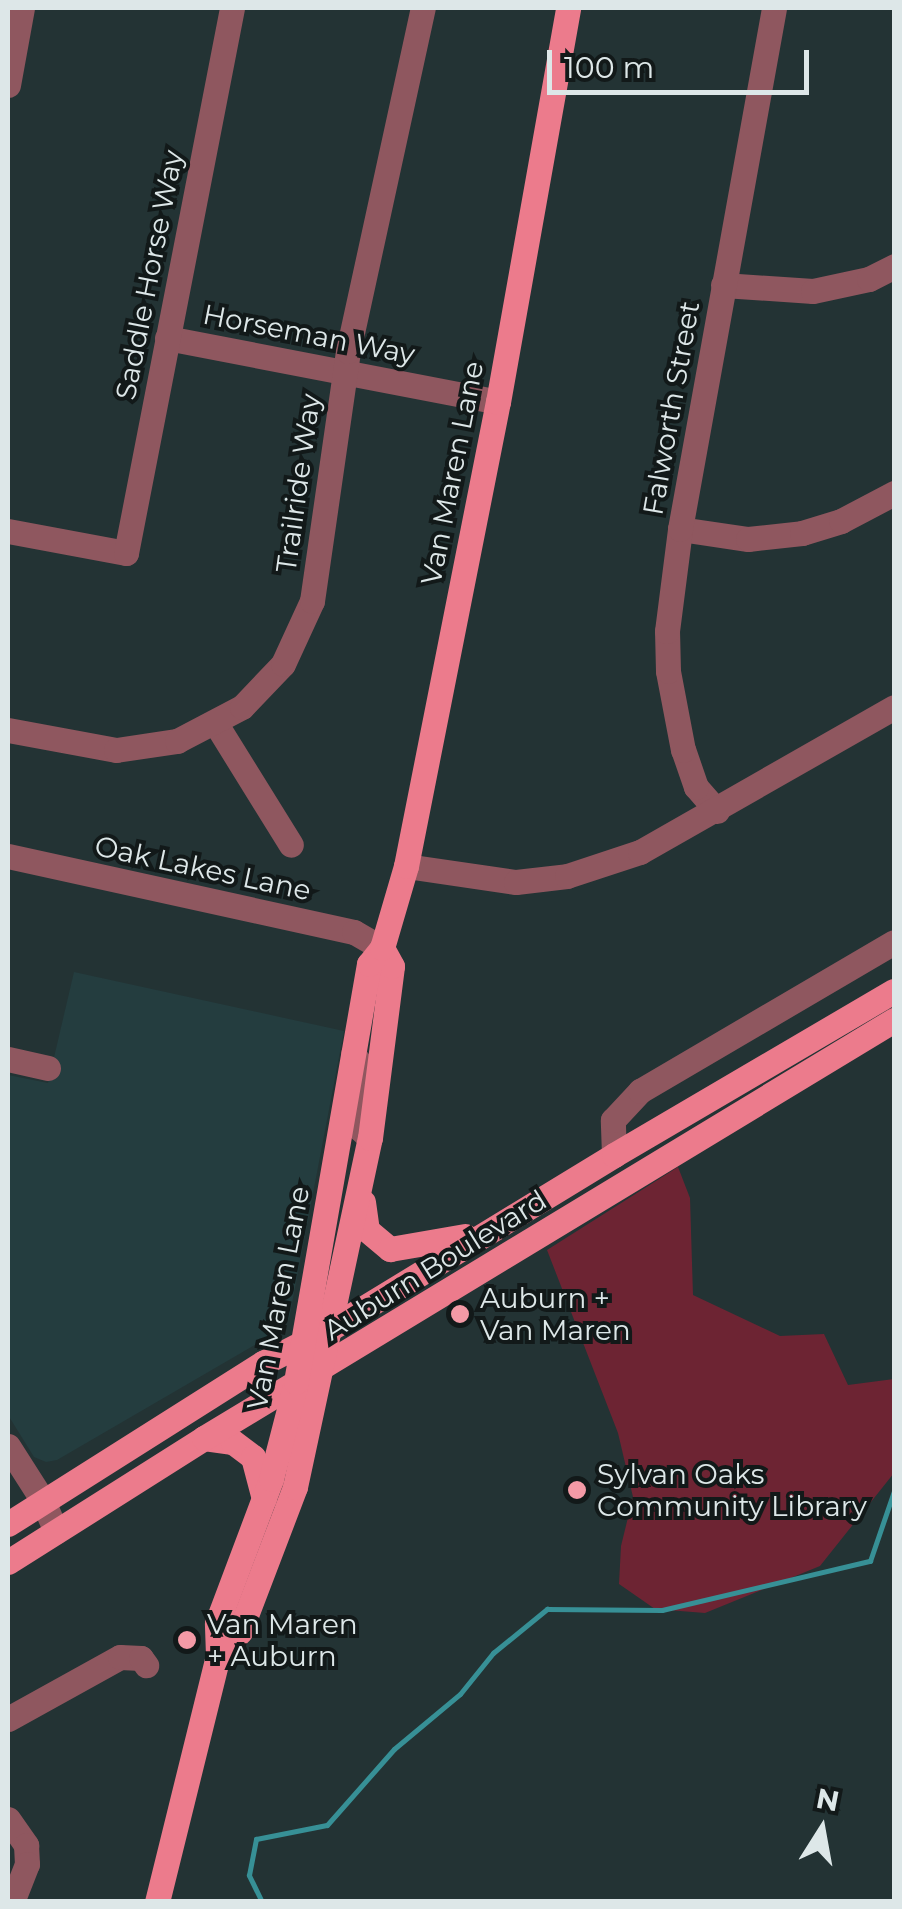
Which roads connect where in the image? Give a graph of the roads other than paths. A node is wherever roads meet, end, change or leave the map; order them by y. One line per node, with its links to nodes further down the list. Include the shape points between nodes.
1 (22, 8): 6 (street)
2 (232, 8): 9 (street, Saddle Horse Way)
3 (424, 8): 10 (street, Trailride Way)
4 (568, 8): 11 (main road, Van Maren Lane)
5 (774, 8): 8 (street, Falworth Street)
6 (8, 85)
7 (894, 266): 8 (street, via 869,279 813,291)
8 (723, 284): 13 (street, Falworth Street)
9 (168, 338): 10 (street, Horseman Way); 14 (street, Saddle Horse Way, via 126,554)
10 (344, 371): 11 (street, Horseman Way); 16 (street, Trailride Way, via 312,601 283,664)
11 (498, 402): 21 (main road, Van Maren Lane)
12 (894, 493): 13 (street, via 802,533 748,539)
13 (680, 529): 18 (street, Falworth Street, via 668,671 683,750 696,787)
14 (8, 531)
15 (894, 706): 18 (street)
16 (216, 724): 17 (street, Trailride Way, via 178,741 116,750); 19 (street)
17 (8, 730)
18 (717, 811): 21 (street, via 640,852 567,876 516,882)
19 (291, 845)
20 (8, 856): 23 (street, Oak Lakes Lane, via 354,932)
21 (406, 866): 23 (main road, Van Maren Lane)
22 (894, 942): 30 (street, via 640,1091 613,1120)
23 (382, 948): 26 (main road, Van Maren Lane, via 368,964); 29 (main road, Van Maren Lane, via 392,966)
24 (894, 991): 30 (main road, Auburn Boulevard)
25 (894, 1020): 35 (main road, Auburn Boulevard)
26 (353, 1054): 29 (street, via 365,1070 360,1129); 34 (main road, Van Maren Lane)
27 (8, 1059): 28 (street)
28 (48, 1068)
29 (370, 1138): 31 (main road, Van Maren Lane)
30 (614, 1154): 32 (main road, Auburn Boulevard)
31 (361, 1186): 32 (main road, via 367,1230 390,1249); 33 (main road, Van Maren Lane)
32 (490, 1230): 33 (main road, Auburn Boulevard)
33 (326, 1331): 34 (main road, Auburn Boulevard); 35 (main road, Van Maren Lane)
34 (300, 1345): 35 (main road, Van Maren Lane); 39 (main road, Auburn Boulevard)
35 (307, 1377): 36 (main road, Auburn Boulevard); 38 (main road, Van Maren Lane); 43 (main road, Van Maren Lane, via 295,1486 240,1631)
36 (204, 1438): 38 (main road, via 233,1442 253,1457); 41 (main road, Auburn Boulevard)
37 (12, 1462): 39 (street)
38 (264, 1499): 43 (main road, Van Maren Lane, via 216,1622)
39 (43, 1500): 40 (main road, Auburn Boulevard); 41 (street)
40 (8, 1524)
41 (56, 1531): 42 (main road, Auburn Boulevard)
42 (8, 1562)
43 (218, 1655): 48 (main road, Van Maren Lane)
44 (146, 1665): 45 (street, via 141,1658 120,1657)
45 (8, 1719)
46 (8, 1819): 47 (street, via 26,1845 27,1864)
47 (12, 1902)
48 (157, 1902)

